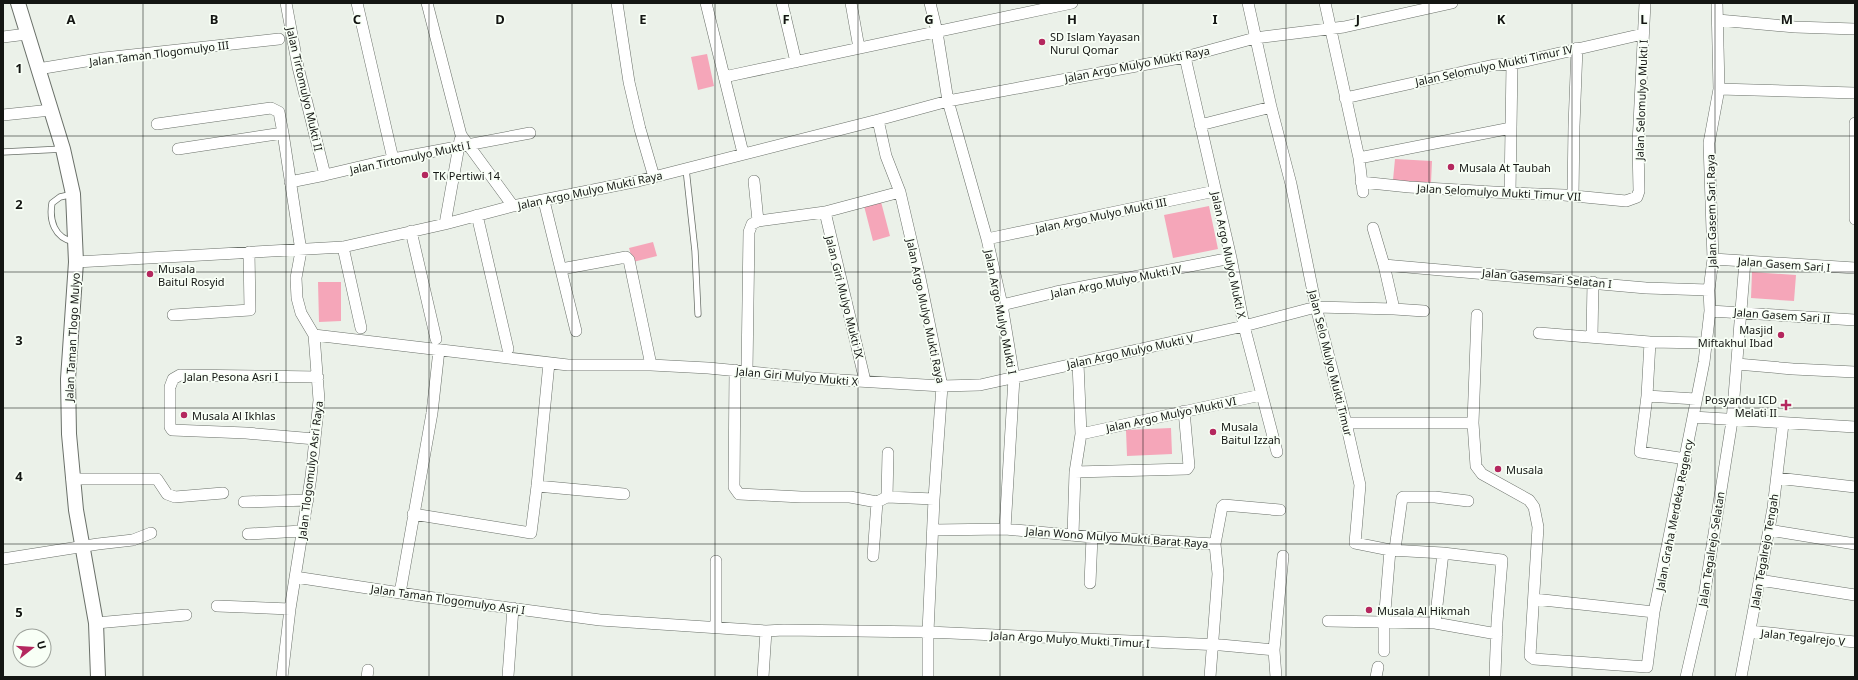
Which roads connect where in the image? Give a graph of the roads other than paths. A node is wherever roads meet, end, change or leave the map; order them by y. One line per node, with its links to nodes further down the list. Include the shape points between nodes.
1 (18, 3): 20 (street, Jalan Taman Tlogo Mulyo)
2 (286, 3): 54 (street, Jalan Tirtomulyo Mukti II, via 298,67)
3 (357, 3): 52 (street)
4 (428, 3): 46 (street)
5 (617, 3): 55 (street, via 629,82)
6 (706, 3): 31 (street)
7 (782, 3): 28 (street)
8 (851, 3): 25 (street)
9 (930, 3): 19 (street, Jalan Argo Mulyo Mukti I)
10 (1072, 3): 19 (street)
11 (1248, 3): 23 (street, Jalan Selo Mulyo Mukti Timur)
12 (1325, 3): 17 (street)
13 (1452, 3): 17 (street, Jalan Argo Mulyo Mukti Raya)
14 (1645, 3): 21 (street, Jalan Selomulyo Mukti I)
15 (1717, 3): 16 (street, Jalan Gasem Sari Raya)
16 (1718, 20): 18 (street); 32 (street, Jalan Gasem Sari Raya)
17 (1331, 29): 23 (street, Jalan Argo Mulyo Mukti Raya); 34 (street)
18 (1855, 29)
19 (937, 32): 25 (street); 35 (street, Jalan Argo Mulyo Mukti I)
20 (27, 34): 22 (street); 30 (street, Jalan Taman Tlogo Mulyo)
21 (1643, 34): 26 (street, Jalan Selomulyo Mukti Timur IV); 63 (street, Jalan Selomulyo Mukti I)
22 (3, 37)
23 (1255, 38): 27 (street, Jalan Argo Mulyo Mukti Raya); 36 (street, Jalan Selo Mulyo Mukti Timur)
24 (279, 39): 30 (street, Jalan Taman Tlogomulyo III, via 104,58)
25 (860, 48): 28 (street)
26 (1578, 48): 29 (street, Jalan Selomulyo Mukti Timur IV); 62 (street)
27 (1185, 56): 35 (street, Jalan Argo Mulyo Mukti Raya); 42 (street, Jalan Argo Mulyo Mukti X)
28 (796, 62): 31 (street)
29 (1512, 64): 34 (street, Jalan Selomulyo Mukti Timur IV, via 1494,65); 43 (street)
30 (38, 70): 37 (street, Jalan Taman Tlogo Mulyo)
31 (724, 77): 50 (street)
32 (1719, 89): 33 (street); 79 (street, Jalan Gasem Sari Raya, via 1710,143)
33 (1855, 94)
34 (1346, 98): 51 (street)
35 (948, 101): 39 (street, Jalan Argo Mulyo Mukti Raya); 73 (street, Jalan Argo Mulyo Mukti I)
36 (1271, 107): 42 (street); 88 (street, Jalan Selo Mulyo Mukti Timur, via 1291,184)
37 (51, 110): 38 (street); 48 (street, Jalan Taman Tlogo Mulyo)
38 (3, 115)
39 (878, 120): 50 (street, Jalan Argo Mulyo Mukti Raya); 59 (street, Jalan Argo Mulyo Mukti Raya, via 886,156)
40 (1855, 123): 68 (street)
41 (157, 124): 44 (street, Jalan Tlogomulyo Asri Raya, via 271,108 279,112)
42 (1200, 125): 58 (street, Jalan Argo Mulyo Mukti X)
43 (1511, 128): 51 (street); 60 (street)
44 (283, 133): 47 (street); 57 (street, Jalan Tlogomulyo Asri Raya)
45 (530, 133): 46 (street, Jalan Tirtomulyo Mukti I)
46 (462, 142): 52 (street, Jalan Tirtomulyo Mukti I); 65 (street); 70 (street)
47 (178, 148)
48 (63, 149): 49 (lane); 61 (street, Jalan Taman Tlogo Mulyo)
49 (3, 152)
50 (743, 153): 53 (street, Jalan Argo Mulyo Mukti Raya)
51 (1359, 158): 60 (street, Jalan Selomulyo Mukti Timur VII, via 1362,187)
52 (394, 159): 54 (street, Jalan Tirtomulyo Mukti I)
53 (686, 169): 55 (street, Jalan Argo Mulyo Mukti Raya); 93 (lane, via 695,251)
54 (325, 175): 57 (street, Jalan Tirtomulyo Mukti I)
55 (654, 177): 64 (street, Jalan Argo Mulyo Mukti Raya)
56 (754, 181): 69 (street)
57 (290, 182): 76 (street, Jalan Tlogomulyo Asri Raya)
58 (1215, 191): 73 (street, Jalan Argo Mulyo Mukti III); 78 (street, Jalan Argo Mulyo Mukti X)
59 (900, 192): 66 (street); 118 (street, Jalan Argo Mulyo Mukti Raya)
60 (1510, 193): 62 (street, Jalan Selomulyo Mukti Timur VII)
61 (74, 194): 74 (street, Jalan Taman Tlogo Mulyo); 74 (lane, via 60,197 52,203 50,214 54,230 65,240)
62 (1573, 196): 63 (street, Jalan Selomulyo Mukti Timur VII, via 1626,200)
63 (1637, 197)
64 (544, 202): 65 (street, Jalan Argo Mulyo Mukti Raya); 84 (street)
65 (514, 206): 67 (street, Jalan Argo Mulyo Mukti Raya)
66 (824, 212): 69 (street); 117 (street, Jalan Giri Mulyo Mukti IX)
67 (477, 215): 70 (street, Jalan Argo Mulyo Mukti Raya); 106 (street)
68 (1855, 219)
69 (758, 221): 113 (street, via 752,224 749,232)
70 (445, 224): 72 (street, Jalan Argo Mulyo Mukti Raya)
71 (1373, 228): 82 (street)
72 (411, 231): 75 (street, Jalan Argo Mulyo Mukti Raya); 103 (street)
73 (987, 239): 87 (street, Jalan Argo Mulyo Mukti I)
74 (76, 242): 81 (street, Jalan Taman Tlogo Mulyo)
75 (343, 247): 76 (street, Jalan Argo Mulyo Mukti Raya); 98 (street)
76 (301, 251): 77 (street, Jalan Argo Mulyo Mukti Raya); 101 (street, Jalan Tlogomulyo Asri Raya, via 296,278 296,298 301,313)
77 (249, 252): 81 (street, Jalan Argo Mulyo Mukti Raya); 94 (street, via 250,310)
78 (1231, 258): 87 (street, Jalan Argo Mulyo Mukti IV); 97 (street, Jalan Argo Mulyo Mukti X)
79 (1713, 259): 80 (street, Jalan Gasem Sari I); 86 (street, Jalan Gasem Sari Raya)
80 (1745, 261): 83 (street, Jalan Gasem Sari I); 92 (street, Jalan Tegalrejo Selatan)
81 (76, 262): 136 (street, Jalan Taman Tlogo Mulyo, via 68,379 68,434)
82 (1384, 265): 85 (street, Jalan Gasemsari Selatan I); 89 (street)
83 (1855, 268)
84 (560, 269): 99 (street); 111 (street, via 626,257)
85 (1593, 282): 86 (street, Jalan Gasemsari Selatan I, via 1646,288); 102 (street)
86 (1709, 290): 91 (street, Jalan Gasem Sari Raya)
87 (1002, 305): 116 (street, Jalan Argo Mulyo Mukti I)
88 (1316, 307): 89 (street, Jalan Argo Mulyo Mukti V); 97 (street, Jalan Argo Mulyo Mukti V); 125 (street, Jalan Selo Mulyo Mukti Timur)
89 (1394, 309): 90 (street, Jalan Argo Mulyo Mukti V)
90 (1424, 311)
91 (1710, 311): 92 (street, Jalan Gasem Sari II); 105 (street, Jalan Gasem Sari Raya)
92 (1740, 312): 96 (street, Jalan Gasem Sari II); 110 (street, Jalan Tegalrejo Selatan)
93 (698, 314)
94 (173, 315)
95 (1477, 315): 126 (street, Jalan Graha Merdeka Regency)
96 (1855, 320)
97 (1244, 326): 109 (street, Jalan Argo Mulyo Mukti V); 119 (street, Jalan Argo Mulyo Mukti X)
98 (361, 328)
99 (576, 331)
100 (1539, 333): 102 (street)
101 (314, 335): 107 (street); 115 (street, Jalan Tlogomulyo Asri Raya)
102 (1592, 336): 104 (street)
103 (436, 339)
104 (1650, 342): 105 (street); 120 (street)
105 (1706, 343): 121 (street, Jalan Gasem Sari Raya)
106 (508, 348)
107 (439, 350): 108 (street); 147 (street, via 432,413)
108 (549, 363): 111 (street); 137 (street)
109 (1078, 363): 116 (street, Jalan Argo Mulyo Mukti V); 129 (street)
110 (1737, 364): 114 (street); 124 (street, Jalan Tegalrejo Selatan)
111 (651, 366): 112 (street, Jalan Giri Mulyo Mukti X)
112 (735, 370): 113 (street, Jalan Giri Mulyo Mukti X); 142 (street, via 734,487 739,494)
113 (747, 371): 117 (street, Jalan Giri Mulyo Mukti X)
114 (1855, 372)
115 (318, 377): 130 (street, Jalan Tlogomulyo Asri Raya, via 319,400); 130 (street, Jalan Pesona Asri I, via 180,375 173,379 170,387 172,430)
116 (1014, 378): 118 (street, Jalan Argo Mulyo Mukti V, via 980,385); 148 (street, Jalan Argo Mulyo Mukti I)
117 (865, 381): 118 (street, Jalan Giri Mulyo Mukti X)
118 (942, 386): 143 (street, Jalan Argo Mulyo Mukti Raya)
119 (1261, 395): 122 (street, Jalan Argo Mulyo Mukti VI); 131 (street, Jalan Argo Mulyo Mukti X)
120 (1647, 396): 121 (street); 133 (street, via 1640,452)
121 (1696, 399): 123 (street, Jalan Gasem Sari Raya)
122 (1184, 411): 129 (street, Jalan Argo Mulyo Mukti VI); 134 (street, via 1189,466 1187,469)
123 (1693, 418): 124 (street); 133 (street, Jalan Graha Merdeka Regency)
124 (1732, 421): 127 (street); 197 (street, Jalan Tegalrejo Selatan, via 1703,603)
125 (1346, 423): 126 (street); 159 (street, Jalan Selo Mulyo Mukti Timur, via 1360,485 1355,543)
126 (1473, 423): 170 (street, Jalan Graha Merdeka Regency, via 1476,466 1482,474 1529,500 1534,507 1538,527)
127 (1783, 424): 128 (street); 135 (street, Jalan Tegalrejo Tengah)
128 (1855, 427)
129 (1081, 434): 134 (street)
130 (314, 439): 141 (street, Jalan Tlogomulyo Asri Raya)
131 (1278, 452)
132 (888, 453): 142 (street)
133 (1686, 459): 174 (street, Jalan Graha Merdeka Regency)
134 (1075, 472): 154 (street)
135 (1776, 478): 138 (street); 150 (street, Jalan Tegalrejo Tengah)
136 (72, 479): 139 (street, via 157,479 167,494 175,497); 158 (street, Jalan Taman Tlogo Mulyo)
137 (537, 486): 140 (street); 147 (street, via 531,534)
138 (1855, 487)
139 (223, 493)
140 (624, 494)
141 (308, 500): 145 (street); 151 (street, Jalan Tlogomulyo Asri Raya)
142 (882, 500): 143 (street); 161 (street)
143 (934, 500): 149 (street, Jalan Argo Mulyo Mukti Raya)
144 (1468, 501): 159 (street, via 1403,497)
145 (244, 502)
146 (1280, 510): 156 (street, via 1224,505)
147 (413, 514): 168 (street)
148 (1005, 529): 149 (street, Jalan Wono Mulyo Mukti Barat Raya); 154 (street, Jalan Wono Mulyo Mukti Barat Raya)
149 (934, 530): 183 (street, Jalan Argo Mulyo Mukti Raya)
150 (1769, 530): 157 (street); 166 (street, Jalan Tegalrejo Tengah)
151 (302, 531): 153 (street); 165 (street, Jalan Tlogomulyo Asri Raya)
152 (150, 533): 158 (street, via 133,540)
153 (248, 534)
154 (1073, 535): 155 (street, Jalan Wono Mulyo Mukti Barat Raya)
155 (1092, 537): 156 (street, Jalan Wono Mulyo Mukti Barat Raya); 167 (street)
156 (1215, 544): 186 (street, Jalan Wono Mulyo Mukti Barat Raya, via 1218,574)
157 (1855, 544)
158 (82, 546): 163 (street); 177 (street, Jalan Taman Tlogo Mulyo)
159 (1393, 549): 160 (street, Jalan Selo Mulyo Mukti Timur); 178 (street)
160 (1443, 553): 179 (street); 184 (street, Jalan Selo Mulyo Mukti Timur, via 1502,561)
161 (873, 556)
162 (1283, 556): 187 (street)
163 (3, 560)
164 (716, 561): 180 (street)
165 (295, 577): 168 (street, Jalan Taman Tlogomulyo Asri I); 173 (street, Jalan Tlogomulyo Asri Raya)
166 (1759, 580): 169 (street); 182 (street, Jalan Tegalrejo Tengah)
167 (1090, 583)
168 (400, 593): 172 (street, Jalan Taman Tlogomulyo Asri I)
169 (1855, 595)
170 (1534, 599): 174 (street); 174 (street, Jalan Graha Merdeka Regency, via 1530,653 1534,659 1644,668 1648,665)
171 (217, 606): 173 (street)
172 (513, 608): 180 (street, Jalan Taman Tlogomulyo Asri I, via 600,620); 189 (street)
173 (290, 609): 192 (street, Jalan Tlogomulyo Asri Raya)
174 (1654, 612)
175 (186, 615): 177 (street)
176 (1328, 620): 178 (street)
177 (96, 623): 191 (street, Jalan Taman Tlogo Mulyo)
178 (1384, 623): 179 (street); 188 (street)
179 (1435, 623): 184 (street)
180 (716, 627): 181 (street, Jalan Taman Tlogomulyo Asri I)
181 (766, 631): 183 (street, Jalan Argo Mulyo Mukti Timur I); 193 (street)
182 (1750, 631): 185 (street, Jalan Tegalrejo V); 198 (street, Jalan Tegalrejo Tengah)
183 (928, 632): 186 (street, Jalan Argo Mulyo Mukti Timur I); 194 (street, Jalan Argo Mulyo Mukti Raya)
184 (1497, 634): 190 (street)
185 (1855, 642)
186 (1212, 646): 187 (street); 195 (street, Jalan Wono Mulyo Mukti Barat Raya)
187 (1274, 650): 196 (street)
188 (1384, 651)
189 (508, 676)
190 (1496, 676)
191 (98, 677)
192 (282, 677)
193 (763, 677)
194 (928, 677)
195 (1210, 677)
196 (1276, 677)
197 (1686, 677)
198 (1741, 677)

